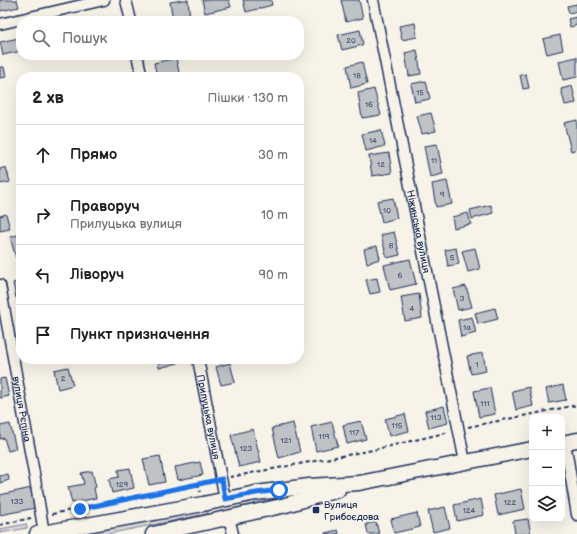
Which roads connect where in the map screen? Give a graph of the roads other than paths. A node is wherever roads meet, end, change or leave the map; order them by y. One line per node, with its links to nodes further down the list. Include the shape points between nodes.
1 (104, 0): 4 (street)
2 (126, 0): 5 (street)
3 (373, 0): 14 (street, Ніжинська вулиця)
4 (35, 16)
5 (130, 16)
6 (16, 20): 7 (street)
7 (0, 24)
8 (138, 60): 9 (street)
9 (141, 72)
10 (0, 285): 19 (street, вулиця Рєпіна, via 36,479 41,516)
11 (199, 364): 16 (street, Прилуцька вулиця)
12 (568, 442): 17 (street)
13 (529, 450): 14 (main road)
14 (465, 462): 15 (main road)
15 (359, 482): 16 (main road, via 309,486); 18 (main road, via 313,498)
16 (225, 499): 18 (main road); 19 (main road)
17 (577, 515)
18 (229, 518): 20 (main road); 21 (street)
19 (40, 533)
20 (153, 534)
21 (233, 534)

